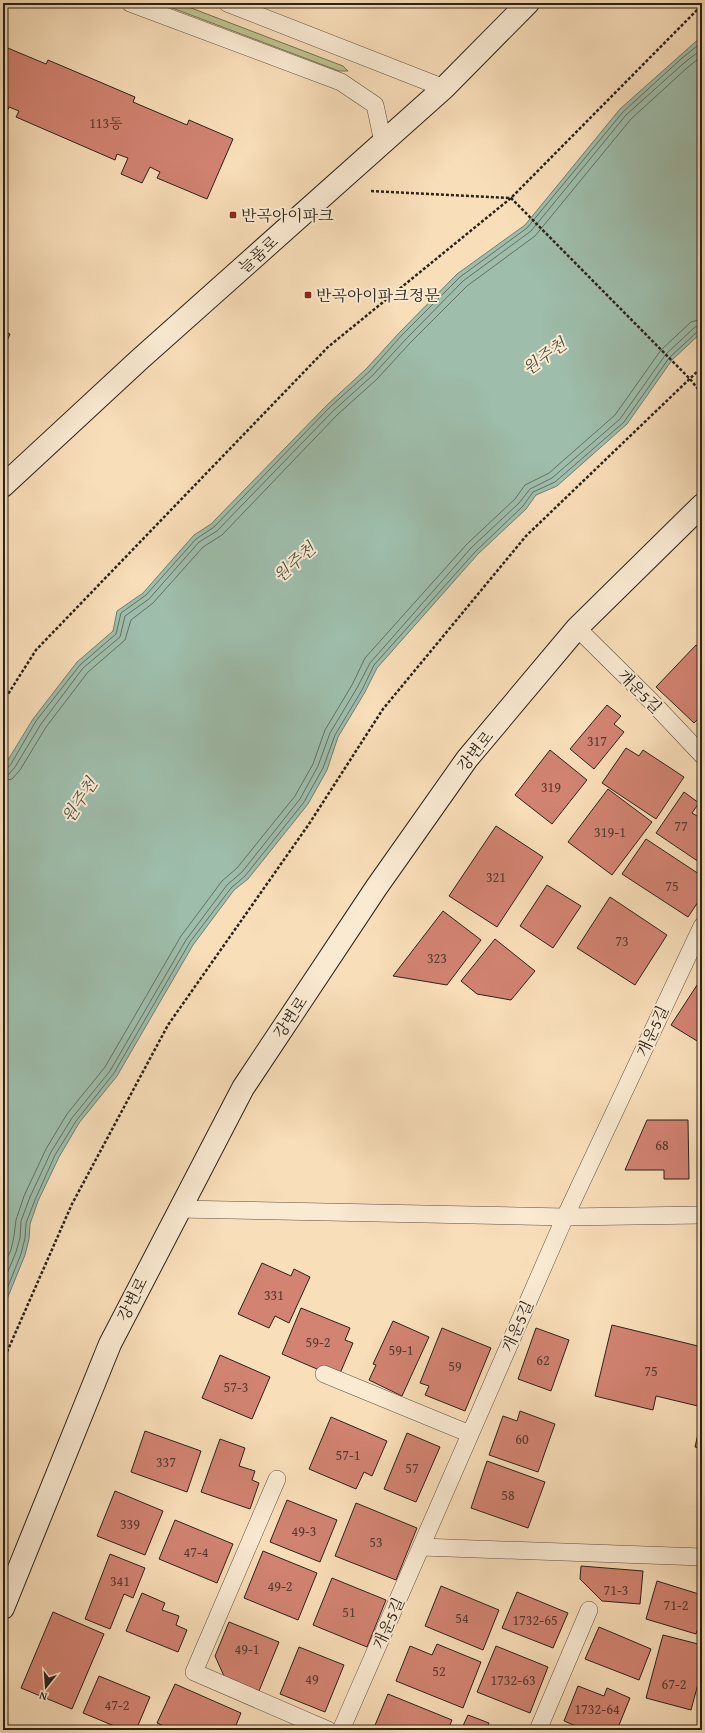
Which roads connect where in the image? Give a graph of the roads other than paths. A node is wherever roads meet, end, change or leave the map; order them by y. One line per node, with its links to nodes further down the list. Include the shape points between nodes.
1 (130, 3): 5 (lane, via 341,82 375,105)
2 (227, 3): 4 (lane)
3 (528, 3): 4 (street, 늘품로)
4 (444, 88): 5 (street, 늘품로)
5 (383, 142): 6 (street, 늘품로, via 139,360)
6 (3, 486)
7 (702, 506): 8 (street, 강변로)
8 (577, 628): 9 (lane, 개운5길); 11 (street, 강변로, via 467,759 376,888 242,1088)
9 (702, 755)
10 (702, 926): 13 (lane, 개운5길)
11 (178, 1209): 13 (lane); 19 (street, 강변로, via 110,1344)
12 (702, 1215): 13 (lane)
13 (565, 1217): 15 (lane, 개운5길)
14 (324, 1374): 15 (lane)
15 (470, 1434): 17 (lane, 개운5길)
16 (277, 1479): 21 (lane, via 194,1672)
17 (422, 1547): 18 (lane); 22 (lane, 개운5길)
18 (702, 1557)
19 (3, 1608)
20 (589, 1610): 23 (lane)
21 (328, 1730)
22 (341, 1730)
23 (538, 1730)

